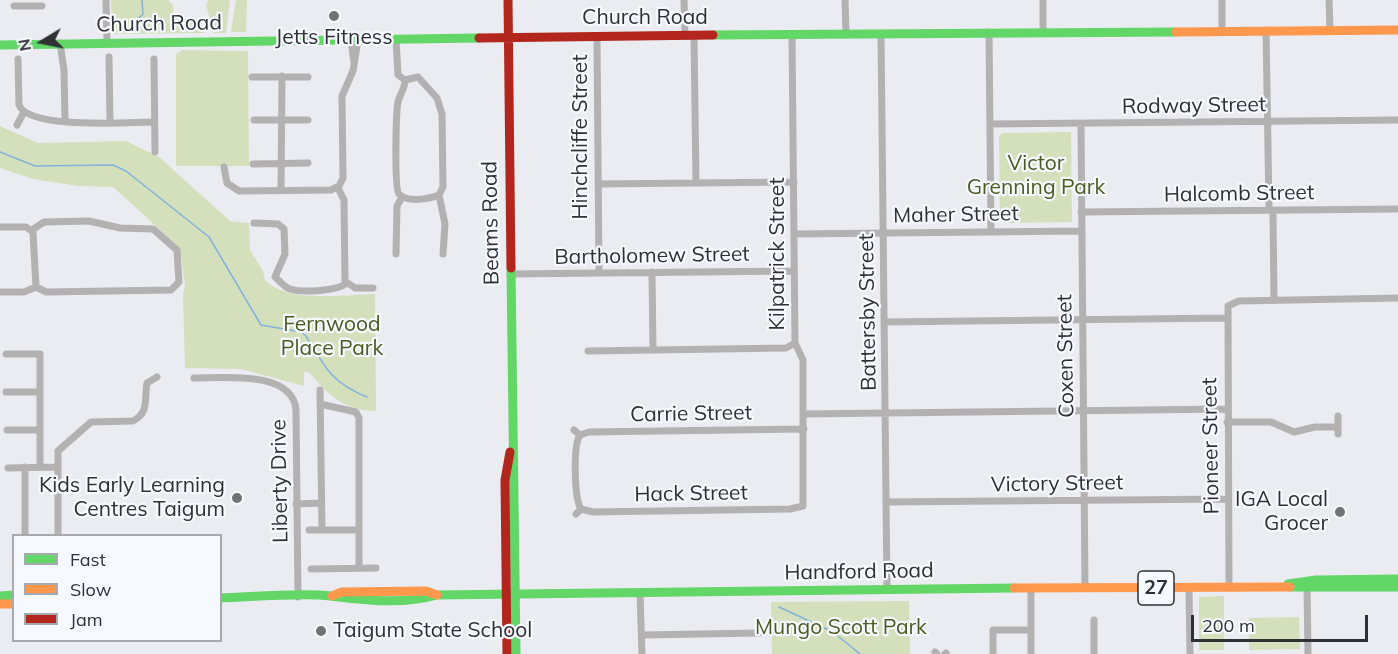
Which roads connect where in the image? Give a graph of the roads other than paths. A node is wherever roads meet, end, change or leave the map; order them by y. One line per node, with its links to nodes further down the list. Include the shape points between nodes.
1 (106, 0): 25 (street)
2 (508, 0): 22 (main road, Beams Road)
3 (684, 0): 20 (street)
4 (845, 0): 17 (street)
5 (1043, 0): 16 (street)
6 (1222, 0): 12 (street)
7 (1329, 0): 11 (street)
8 (27, 3): 9 (street); 10 (street)
9 (14, 6)
10 (42, 6)
11 (1330, 29): 13 (main road, Church Road); 14 (main road, Church Road)
12 (1222, 30): 13 (main road, Church Road); 16 (main road, Church Road)
13 (1266, 30): 41 (street)
14 (1398, 30)
15 (989, 32): 16 (main road, Church Road); 18 (main road, Church Road); 44 (street)
16 (1043, 32)
17 (846, 34): 18 (main road, Church Road); 19 (main road, Church Road)
18 (881, 34): 67 (street, Battersby Street)
19 (792, 35): 20 (main road, Church Road); 52 (street, Kilpatrick Street)
20 (690, 36): 21 (main road, Church Road); 53 (street)
21 (597, 37): 22 (main road, Church Road); 54 (street, Hinchcliffe Street)
22 (509, 38): 23 (main road, Church Road); 74 (main road, Beams Road)
23 (396, 39): 24 (main road, Church Road); 34 (street, via 396,68)
24 (354, 40): 25 (main road, Church Road); 55 (street, via 354,62 342,96 343,178)
25 (107, 42): 26 (main road, Church Road)
26 (60, 43): 27 (main road, Church Road); 36 (street)
27 (0, 45)
28 (109, 57): 42 (street)
29 (18, 59): 35 (street, via 19,105)
30 (154, 59): 43 (street)
31 (282, 76): 32 (street); 33 (street); 38 (street)
32 (308, 76)
33 (252, 77)
34 (405, 80): 57 (street, via 418,77 440,105 443,174); 58 (street, via 394,148 398,160 396,188)
35 (24, 112): 36 (street, via 42,120); 46 (street)
36 (64, 120): 42 (street)
37 (254, 120): 38 (street)
38 (283, 120): 39 (street); 50 (street)
39 (308, 120)
40 (1398, 120): 41 (street, Rodway Street)
41 (1268, 121): 45 (street, Rodway Street); 60 (street)
42 (110, 122): 43 (street)
43 (154, 122): 47 (street)
44 (990, 124): 45 (street, Rodway Street); 66 (street)
45 (1081, 124): 61 (street, Coxen Street)
46 (17, 125)
47 (154, 152)
48 (308, 163): 50 (street)
49 (253, 164): 50 (street)
50 (282, 164): 56 (street)
51 (224, 167): 56 (street, via 232,188)
52 (794, 182): 53 (street); 68 (street, Kilpatrick Street)
53 (696, 183): 54 (street)
54 (598, 184): 73 (street, Hinchcliffe Street)
55 (338, 188): 56 (street); 75 (street, via 344,200)
56 (281, 191)
57 (439, 195): 58 (street); 70 (street, via 445,224)
58 (402, 196): 69 (street, via 397,206)
59 (1398, 209): 60 (street, Halcomb Street)
60 (1271, 210): 61 (street, Halcomb Street); 80 (street)
61 (1081, 212): 65 (street, Coxen Street)
62 (254, 224): 75 (street, via 278,224 284,229 285,254 275,277 284,286 295,290 334,290)
63 (0, 227): 64 (street)
64 (32, 230): 76 (street); 76 (street, via 44,222 88,221 120,228 147,228 174,246 179,256 179,282 171,290 46,292)
65 (1081, 231): 66 (street, Maher Street); 82 (street, Coxen Street)
66 (991, 232): 67 (street, Maher Street)
67 (883, 233): 68 (street, Maher Street); 83 (street, Battersby Street)
68 (795, 234): 71 (street, Kilpatrick Street)
69 (396, 254)
70 (443, 254)
71 (794, 271): 72 (street, Bartholomew Street); 84 (street, Kilpatrick Street)
72 (652, 272): 73 (street, Bartholomew Street); 85 (street)
73 (599, 273): 74 (street, Bartholomew Street)
74 (510, 274): 131 (main road, Beams Road, via 512,447 506,480)
75 (346, 283): 77 (street, via 355,288)
76 (36, 287): 78 (street, via 24,292)
77 (373, 288)
78 (0, 292)
79 (1398, 298): 80 (street)
80 (1274, 300): 81 (street, Pioneer Street, via 1236,301 1228,306)
81 (1226, 318): 82 (street); 94 (street, Pioneer Street)
82 (1083, 320): 83 (street); 95 (street, Coxen Street)
83 (884, 322): 96 (street, Battersby Street)
84 (795, 343): 85 (street, via 786,348); 97 (street, Kilpatrick Street, via 803,360)
85 (653, 350): 86 (street)
86 (588, 351)
87 (6, 354): 92 (street, via 40,354)
88 (157, 377): 104 (street, via 147,383 142,415 133,421 88,424 58,451)
89 (194, 378): 111 (street, Liberty Drive, via 247,378 283,387 291,393 296,410)
90 (320, 390): 93 (street)
91 (6, 392): 92 (street)
92 (40, 392): 100 (street)
93 (320, 404): 110 (street); 116 (street, via 356,412 359,418)
94 (1227, 409): 95 (street); 99 (street, Pioneer Street)
95 (1083, 411): 96 (street); 108 (street, Coxen Street)
96 (885, 413): 97 (street); 109 (street, Battersby Street)
97 (804, 414): 101 (street, Kilpatrick Street)
98 (1338, 416): 99 (street, via 1338,430 1315,427 1294,432 1271,422)
99 (1227, 422): 107 (street, Pioneer Street)
100 (40, 429): 102 (street); 103 (street)
101 (804, 429): 112 (street, Kilpatrick Street); 113 (street, Carrie Street, via 577,433)
102 (6, 430)
103 (40, 467): 104 (street); 106 (street)
104 (58, 467): 118 (street)
105 (8, 468): 106 (street)
106 (25, 468): 117 (street)
107 (1228, 499): 108 (street, Victory Street); 126 (street, Pioneer Street)
108 (1084, 500): 109 (street, Victory Street); 124 (street, Coxen Street)
109 (886, 502): 129 (street, Battersby Street)
110 (321, 503): 111 (street); 115 (street)
111 (296, 504): 132 (street, Liberty Drive)
112 (803, 506): 113 (street, Hack Street)
113 (578, 511)
114 (309, 530): 115 (street)
115 (321, 530): 116 (street)
116 (358, 530): 120 (street)
117 (26, 534)
118 (58, 534)
119 (311, 568): 120 (street)
120 (359, 568): 121 (street)
121 (376, 568)
122 (1398, 579): 123 (main road, Handford Road / 27)
123 (1307, 585): 126 (main road, Handford Road / 27); 127 (main road, Handford Road / 27); 145 (street)
124 (1085, 587): 125 (main road, Handford Road / 27); 128 (main road, Handford Road / 27)
125 (1190, 587): 126 (main road, Handford Road / 27); 144 (street)
126 (1229, 587)
127 (1398, 587)
128 (1031, 588): 129 (main road, Handford Road / 27); 135 (street)
129 (887, 590): 130 (main road, Handford Road / 27)
130 (640, 593): 131 (main road, Handford Road / 27); 137 (street)
131 (511, 594): 132 (main road, Handford Road / 27, via 437,595 426,600); 138 (main road, Beams Road); 139 (main road, Beams Road)
132 (297, 597): 133 (main road, Handford Road / 27)
133 (222, 598)
134 (1094, 620): 143 (street)
135 (1031, 630): 141 (street, via 993,630); 142 (street)
136 (759, 633): 137 (street)
137 (642, 634): 140 (street)
138 (507, 654)
139 (516, 654)
140 (642, 654)
141 (993, 654)
142 (1031, 654)
143 (1094, 654)
144 (1190, 654)
145 (1308, 654)

